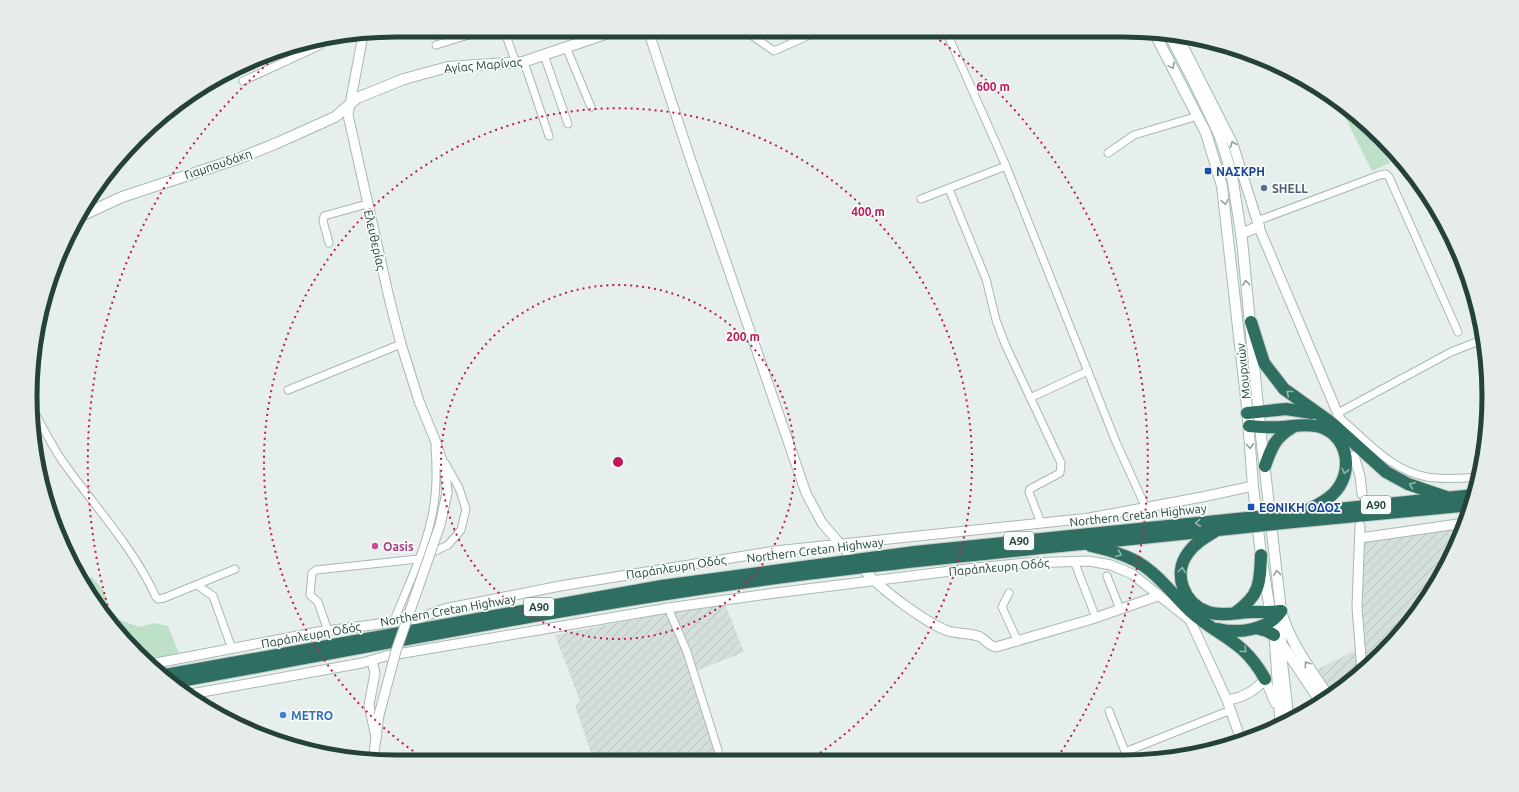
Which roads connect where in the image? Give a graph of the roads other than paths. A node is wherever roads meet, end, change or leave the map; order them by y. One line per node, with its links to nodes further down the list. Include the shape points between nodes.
1 (462, 37): 13 (street)
2 (508, 37): 16 (street)
3 (596, 37): 14 (main road, Αγίας Μαρίνας)
4 (650, 37): 65 (street, via 806,493 822,523)
5 (754, 37): 6 (street, via 774,51)
6 (805, 37)
7 (949, 37): 24 (street)
8 (362, 39): 18 (street, Ελευθερίας)
9 (1158, 39): 20 (main road, Μουρνιών, one-way to 20)
10 (1172, 40): 30 (main road, via 1219,134 1230,169)
11 (1181, 42): 29 (street, one-way to 11, via 1233,144)
12 (320, 45): 17 (street)
13 (436, 45)
14 (566, 47): 15 (main road, Αγίας Μαρίνας); 19 (street)
15 (544, 55): 16 (main road, Αγίας Μαρίνας); 21 (street)
16 (520, 62): 18 (main road, Αγίας Μαρίνας, via 460,65 438,69 378,89); 22 (street)
17 (243, 81)
18 (350, 103): 27 (street, Ελευθερίας, via 348,115); 28 (main road, Γιαμπουδάκη, via 335,117 278,143 122,197)
19 (591, 107)
20 (1198, 116): 23 (street, via 1134,135); 39 (main road, Μουρνιών, one-way to 39, via 1216,164 1226,206)
21 (568, 124)
22 (549, 136)
23 (1108, 153)
24 (1006, 166): 25 (street); 36 (street)
25 (949, 189): 26 (street); 38 (street, via 986,279 1000,332)
26 (921, 199)
27 (367, 204): 31 (street, via 324,216); 35 (street, Ελευθερίας)
28 (87, 213)
29 (1258, 223): 30 (main road); 33 (street, via 1386,174); 42 (street)
30 (1241, 234): 32 (main road, one-way to 30)
31 (329, 243)
32 (1251, 322): 39 (main road); 40 (highway, one-way to 32, via 1284,389 1269,372 1260,354)
33 (1458, 332)
34 (1478, 341): 42 (street, via 1451,352)
35 (401, 344): 37 (street); 45 (street, Ελευθερίας, via 419,401)
36 (1088, 371): 38 (street); 55 (street)
37 (288, 390)
38 (1030, 398): 58 (street, via 1058,454 1061,468 1056,476 1028,492)
39 (1253, 413): 40 (highway, via 1286,409 1308,411); 44 (main road)
40 (1321, 416): 53 (highway, one-way to 40, via 1408,484 1386,472)
41 (38, 418): 74 (street, via 65,465 147,577 156,597 164,598)
42 (1341, 419): 49 (street, via 1386,459 1408,472 1428,478)
43 (1296, 425): 44 (highway); 48 (highway, via 1279,437); 56 (highway, one-way to 56, via 1318,426 1331,432 1342,445 1347,464 1343,480 1332,495)
44 (1254, 426): 48 (main road); 50 (main road, one-way to 50)
45 (435, 438): 47 (street, Ελευθερίας); 68 (street, via 436,493 431,520)
46 (1354, 456): 51 (street)
47 (443, 459): 68 (street, via 464,502 465,516 461,530 448,545); 105 (street, Ελευθερίας, bridge, via 447,493 440,524 396,651 379,715)
48 (1265, 466): 80 (main road, one-way to 48)
49 (1473, 476)
50 (1253, 486): 55 (street, Παράπλευρη Οδός); 67 (main road)
51 (1362, 494)
52 (1468, 497): 53 (highway, Northern Cretan Highway / Α90)
53 (1449, 498): 56 (highway, Northern Cretan Highway / Α90)
54 (1465, 505): 57 (highway, Northern Cretan Highway / Α90)
55 (1146, 508): 58 (street, Παράπλευρη Οδός)
56 (1304, 512): 57 (highway, Northern Cretan Highway / Α90)
57 (1291, 518): 60 (highway, Northern Cretan Highway / Α90, bridge)
58 (1041, 523): 65 (street, Παράπλευρη Οδός)
59 (1459, 523): 63 (street)
60 (1237, 524): 62 (highway, Northern Cretan Highway / Α90); 92 (highway, Northern Cretan Highway / Α90, one-way to 92, via 915,552 691,581)
61 (1360, 526): 63 (street)
62 (1217, 530): 64 (highway, Northern Cretan Highway / Α90); 79 (highway, one-way to 62, via 1209,613 1198,608 1181,584 1181,572 1187,553)
63 (1360, 538): 91 (street, via 1357,607)
64 (1082, 544): 83 (highway, one-way to 83, via 1116,552 1133,560 1161,580 1190,611); 94 (highway, Northern Cretan Highway / Α90, via 915,560 663,594)
65 (841, 545): 66 (street); 82 (street, Παράπλευρη Οδός, via 775,551 560,586 444,609 416,619)
66 (848, 553)
67 (1261, 555): 79 (highway, via 1258,589); 80 (main road)
68 (418, 559): 82 (street); 85 (street, via 316,570 312,573 309,584 310,596 318,602)
69 (1074, 561): 73 (street, Παράπλευρη Οδός, via 967,569); 76 (street, Παράπλευρη Οδός, via 1103,563 1122,568); 81 (street)
70 (235, 569): 74 (street)
71 (866, 572): 73 (street)
72 (1107, 576): 78 (street)
73 (874, 581): 77 (street, Παράπλευρη Οδός); 87 (street, via 895,598 947,630 977,635 993,647)
74 (196, 585): 88 (street, via 213,596)
75 (1009, 592): 87 (street, via 1002,607)
76 (1158, 596): 78 (street); 98 (street, Παράπλευρη Οδός, via 1187,616 1194,624)
77 (668, 608): 89 (street, Παράπλευρη Οδός, via 386,656); 106 (street, via 687,652)
78 (1120, 609): 81 (street)
79 (1235, 613): 80 (highway)
80 (1275, 615): 84 (highway); 86 (main road); 95 (main road, one-way to 80, via 1301,655 1284,622)
81 (1096, 618): 87 (street)
82 (393, 623): 85 (street, Παράπλευρη Οδός)
83 (1215, 628): 84 (highway, via 1232,631); 93 (highway, one-way to 93, via 1246,651)
84 (1256, 628): 86 (highway)
85 (328, 631): 88 (street, Παράπλευρη Οδός)
86 (1277, 639): 97 (main road); 101 (street); 102 (street)
87 (1018, 642)
88 (232, 649): 90 (street, Παράπλευρη Οδός)
89 (372, 661): 96 (street, Παράπλευρη Οδός); 105 (street, via 375,673 369,705)
90 (156, 663)
91 (1361, 665)
92 (169, 674)
93 (1265, 679): 98 (street, via 1245,695); 101 (street)
94 (178, 682)
95 (1325, 692)
96 (196, 693)
97 (1317, 697)
98 (1227, 700): 100 (street, Παράπλευρη Οδός)
99 (1109, 710): 107 (street)
100 (1231, 710): 104 (street, Παράπλευρη Οδός); 107 (street)
101 (1279, 713): 103 (street)
102 (1288, 715)
103 (1280, 719)
104 (1239, 735)
105 (376, 737): 108 (street, Ελευθερίας)
106 (718, 750)
107 (1125, 752): 109 (street)
108 (374, 754)
109 (1126, 755)

